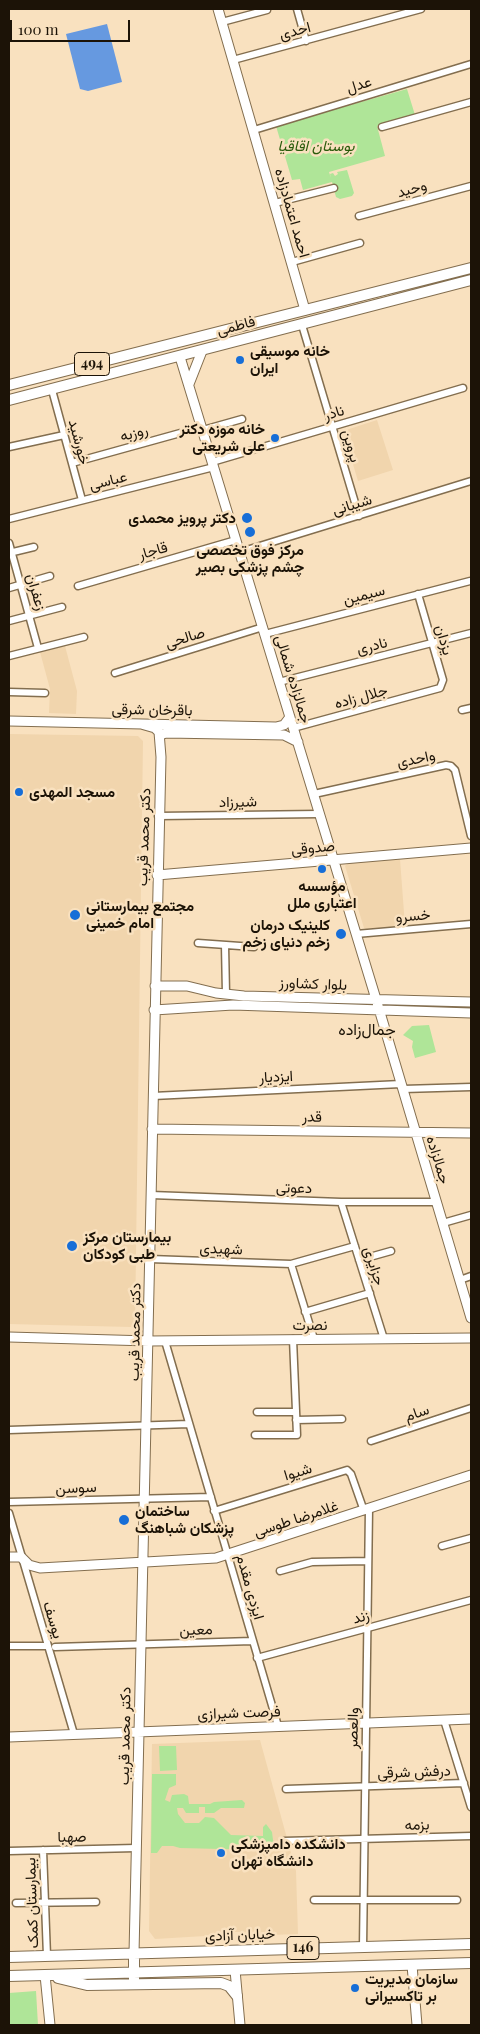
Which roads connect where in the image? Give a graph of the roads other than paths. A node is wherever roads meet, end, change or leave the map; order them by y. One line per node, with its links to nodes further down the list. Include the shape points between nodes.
1 (218, 9): 7 (main road, احمد اعتمادزاده)
2 (297, 9): 8 (street)
3 (392, 9): 6 (street)
4 (421, 9): 6 (street, احدی)
5 (267, 10): 7 (street)
6 (394, 16): 8 (street, احدی)
7 (222, 22): 9 (main road, احمد اعتمادزاده)
8 (306, 41): 9 (street, احدی)
9 (233, 60): 13 (main road, احمد اعتمادزاده)
10 (471, 64): 13 (street, عدل)
11 (471, 102): 12 (street)
12 (382, 127)
13 (254, 130): 16 (main road, احمد اعتمادزاده)
14 (471, 186): 17 (street, وحید)
15 (334, 188): 16 (street)
16 (275, 204): 19 (main road, احمد اعتمادزاده)
17 (359, 216)
18 (360, 243): 19 (street)
19 (292, 262): 22 (main road, احمد اعتمادزاده)
20 (471, 268): 22 (main road, فاطمی / 494)
21 (471, 280): 23 (main road, فاطمی / 494)
22 (305, 310): 23 (main road); 24 (main road, فاطمی / 494)
23 (306, 324): 25 (main road, فاطمی / 494); 33 (street, پروین)
24 (176, 343): 26 (main road); 28 (main road, فاطمی / 494)
25 (202, 351): 26 (main road, فاطمی / 494); 27 (main road)
26 (180, 357): 27 (main road, جمالزاده شمالی); 30 (main road, فاطمی / 494)
27 (188, 384): 34 (main road, جمالزاده شمالی)
28 (9, 385)
29 (463, 388): 33 (street, نادر)
30 (52, 390): 31 (main road, فاطمی / 494); 35 (street, خورشید)
31 (9, 400)
32 (242, 419): 34 (street, روزبه)
33 (332, 426): 38 (street, نادر); 41 (street, پروین)
34 (202, 429): 37 (street, روزبه); 38 (main road, جمالزاده شمالی)
35 (64, 435): 36 (street); 37 (street, خورشید)
36 (9, 448)
37 (72, 463): 40 (street, خورشید)
38 (213, 464): 40 (street, عباسی); 43 (main road, جمالزاده شمالی)
39 (471, 481): 41 (street, شیبانی)
40 (82, 500): 42 (street, عباسی)
41 (359, 516): 46 (street, شیبانی)
42 (9, 519)
43 (236, 540): 46 (main road, جمالزاده شمالی); 51 (street, قاجار)
44 (9, 543): 47 (street, زعفران)
45 (34, 547): 47 (street)
46 (240, 552): 57 (main road, جمالزاده شمالی)
47 (10, 553): 50 (street, زعفران)
48 (50, 576): 50 (street)
49 (470, 581): 53 (street, سیمین)
50 (20, 584): 52 (street); 55 (street, زعفران)
51 (78, 586)
52 (9, 588)
53 (418, 594): 57 (street, سیمین); 60 (street, یزدان)
54 (62, 607): 55 (street)
55 (29, 616): 56 (street); 61 (street, زعفران)
56 (9, 621)
57 (264, 631): 63 (street, صالحی); 64 (main road, جمالزاده شمالی)
58 (471, 633): 60 (street, نادری)
59 (84, 637): 61 (street)
60 (432, 643): 64 (street, نادری); 65 (street, یزدان, via 443,680)
61 (38, 648): 62 (street)
62 (9, 656)
63 (115, 673)
64 (279, 682): 70 (main road, جمالزاده شمالی)
65 (436, 690): 73 (street, جلال زاده)
66 (9, 692): 67 (street)
67 (45, 693)
68 (471, 708): 69 (street)
69 (462, 710)
70 (290, 716): 72 (main road, باقرخان شرقی, via 284,725 276,727); 73 (main road, جمالزاده شمالی)
71 (9, 721): 72 (main road, باقرخان شرقی)
72 (141, 724): 74 (main road, via 156,728)
73 (293, 728): 75 (main road, جمالزاده شمالی)
74 (160, 735): 75 (main road, via 284,735); 78 (main road, دکتر محمد قریب)
75 (298, 742): 76 (main road, جمالزاده شمالی)
76 (314, 794): 77 (main road, جمالزاده شمالی); 79 (street, واحدی, via 451,766 455,770)
77 (319, 814): 78 (street, شیرزاد); 81 (main road, جمالزاده شمالی)
78 (158, 816): 82 (main road, دکتر محمد قریب)
79 (471, 836)
80 (471, 848): 81 (main road, صدوقی)
81 (334, 860): 82 (main road, صدوقی); 84 (main road, جمالزاده شمالی)
82 (157, 875): 88 (main road, دکتر محمد قریب)
83 (471, 924): 84 (street, خسرو)
84 (356, 934): 90 (main road, جمالزاده شمالی)
85 (198, 943): 86 (street)
86 (224, 945): 87 (street); 89 (street)
87 (254, 947)
88 (155, 986): 89 (main road, بلوار کشاورز, via 187,986); 92 (main road, دکتر محمد قریب)
89 (226, 994): 90 (main road, بلوار کشاورز)
90 (376, 999): 91 (main road, بلوار کشاورز); 93 (main road, جمالزاده شمالی)
91 (471, 1002)
92 (154, 1010): 93 (main road, بلوار کشاورز, via 233,1005); 97 (main road, دکتر محمد قریب)
93 (379, 1010): 94 (main road, بلوار کشاورز); 95 (main road, جمالزاده)
94 (471, 1013)
95 (402, 1086): 96 (street, ایزدیار); 97 (street, ایزدیار); 99 (main road, جمالزاده)
96 (471, 1087)
97 (153, 1096): 98 (main road, دکتر محمد قریب)
98 (152, 1129): 99 (main road, قدر); 101 (main road, دکتر محمد قریب)
99 (416, 1132): 100 (main road, قدر); 103 (main road, جمالزاده)
100 (471, 1133)
101 (151, 1195): 102 (street, دعوتی); 108 (main road, دکتر محمد قریب)
102 (341, 1202): 103 (street, دعوتی); 106 (street, جزایری)
103 (436, 1202): 105 (main road, جمالزاده)
104 (471, 1215): 105 (street)
105 (443, 1223): 112 (main road, جمالزاده)
106 (355, 1246): 109 (street, جزایری); 110 (street, شهیدی)
107 (391, 1251): 109 (street)
108 (150, 1259): 110 (street, شهیدی); 122 (main road, دکتر محمد قریب)
109 (359, 1260): 113 (street, جزایری)
110 (291, 1264): 114 (street)
111 (471, 1276): 112 (street)
112 (460, 1280): 115 (main road, جمالزاده)
113 (370, 1293): 114 (street); 120 (street, جزایری)
114 (306, 1312): 119 (street)
115 (471, 1318)
116 (9, 1337): 122 (main road, نصرت)
117 (471, 1338): 120 (main road, نصرت)
118 (293, 1339): 119 (main road, نصرت); 121 (main road, نصرت); 125 (street)
119 (314, 1339): 120 (main road, نصرت)
120 (384, 1339)
121 (165, 1340): 122 (main road, نصرت); 128 (street, ایزدی مقدم)
122 (148, 1341): 129 (main road, دکتر محمد قریب)
123 (471, 1408): 132 (street, سام)
124 (257, 1412): 125 (street)
125 (296, 1412): 127 (street)
126 (342, 1419): 127 (street)
127 (296, 1420): 131 (street, via 297,1436)
128 (189, 1424): 129 (street); 134 (street, ایزدی مقدم)
129 (146, 1426): 130 (street); 135 (main road, دکتر محمد قریب)
130 (9, 1430)
131 (255, 1435)
132 (371, 1442)
133 (471, 1475): 138 (main road, غلامرضا طوسی)
134 (210, 1497): 135 (street, سوسن); 137 (street, ایزدی مقدم)
135 (145, 1498): 136 (street, سوسن); 146 (main road, دکتر محمد قریب)
136 (9, 1502)
137 (214, 1510): 138 (street, شیوا, via 347,1470); 142 (street, ایزدی مقدم)
138 (366, 1510): 142 (main road, غلامرضا طوسی); 145 (street, والعصر)
139 (9, 1513): 144 (street, یوسف)
140 (471, 1538): 141 (street)
141 (442, 1546)
142 (228, 1555): 146 (main road, غلامرضا طوسی); 150 (street, ایزدی مقدم)
143 (9, 1557): 144 (main road, غلامرضا طوسی)
144 (21, 1557): 146 (main road, غلامرضا طوسی, via 29,1565 40,1568); 153 (street, یوسف)
145 (368, 1561): 147 (street, via 312,1562); 149 (street, والعصر)
146 (142, 1562): 151 (main road, دکتر محمد قریب)
147 (280, 1571)
148 (471, 1600): 149 (street, زند)
149 (368, 1628): 154 (street, زند); 157 (street, والعصر)
150 (252, 1641): 151 (street, معین); 154 (street, ایزدی مقدم)
151 (141, 1644): 153 (street, معین); 159 (main road, دکتر محمد قریب)
152 (9, 1646): 153 (street, معین)
153 (52, 1647): 160 (street, یوسف)
154 (257, 1658): 158 (street, ایزدی مقدم)
155 (471, 1719): 156 (main road, فرصت شیرازی)
156 (444, 1720): 157 (main road, فرصت شیرازی); 162 (street)
157 (366, 1723): 158 (main road, فرصت شیرازی); 163 (street, والعصر)
158 (278, 1726): 159 (main road, فرصت شیرازی)
159 (139, 1731): 160 (main road, فرصت شیرازی); 169 (main road, دکتر محمد قریب)
160 (74, 1734): 161 (main road, فرصت شیرازی)
161 (9, 1737)
162 (464, 1783): 163 (street, درفش شرقی); 165 (street)
163 (365, 1786): 164 (street, درفش شرقی); 167 (street, والعصر)
164 (286, 1789)
165 (471, 1807)
166 (471, 1836): 167 (street, بزمه)
167 (364, 1839): 168 (street, بزمه); 173 (street, والعصر)
168 (284, 1841)
169 (136, 1848): 170 (street, صهبا); 180 (main road, دکتر محمد قریب)
170 (43, 1850): 171 (street, صهبا); 177 (street, بیمارستان کمک)
171 (9, 1851)
172 (314, 1900): 173 (street)
173 (363, 1900): 174 (street); 179 (street, والعصر)
174 (457, 1900)
175 (96, 1902): 177 (street)
176 (16, 1903): 177 (street)
177 (45, 1903): 181 (street, بیمارستان کمک)
178 (471, 1944): 179 (main road, خیابان آزادی / 146)
179 (363, 1946): 180 (main road, خیابان آزادی / 146)
180 (134, 1952): 181 (main road, خیابان آزادی / 146); 186 (main road)
181 (47, 1956): 182 (main road, خیابان آزادی / 146)
182 (9, 1957)
183 (471, 1963): 184 (main road, 146)
184 (412, 1965): 185 (main road, 146); 193 (main road)
185 (235, 1970): 186 (main road, 146); 190 (main road)
186 (134, 1972): 187 (main road, 146); 189 (main road)
187 (45, 1975): 188 (main road, 146); 189 (main road, via 88,1986); 191 (main road)
188 (9, 1976)
189 (135, 1985): 190 (main road, via 221,1983 229,1986)
190 (237, 1996): 192 (main road)
191 (50, 2025)
192 (240, 2025)
193 (416, 2025)

